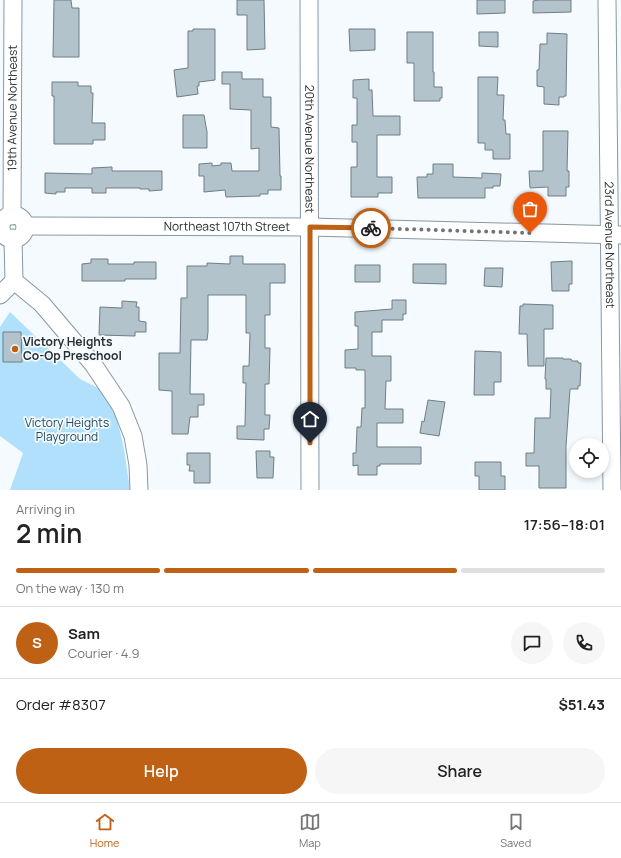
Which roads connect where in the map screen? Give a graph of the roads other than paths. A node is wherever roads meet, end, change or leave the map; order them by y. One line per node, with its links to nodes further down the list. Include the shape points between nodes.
1 (13, 0): 4 (street, 19th Avenue Northeast)
2 (309, 0): 5 (street, 20th Avenue Northeast)
3 (607, 0): 6 (street, 23rd Avenue Northeast)
4 (10, 227): 5 (street, Northeast 107th Street); 7 (street, 19th Avenue Northeast)
5 (310, 227): 6 (street, Northeast 107th Street); 10 (street, 20th Avenue Northeast)
6 (615, 235): 11 (street, 23rd Avenue Northeast)
7 (14, 281): 8 (street); 9 (street, via 42,304 93,364 121,406 133,436)
8 (0, 295)
9 (139, 490)
10 (310, 490)
11 (612, 490)

